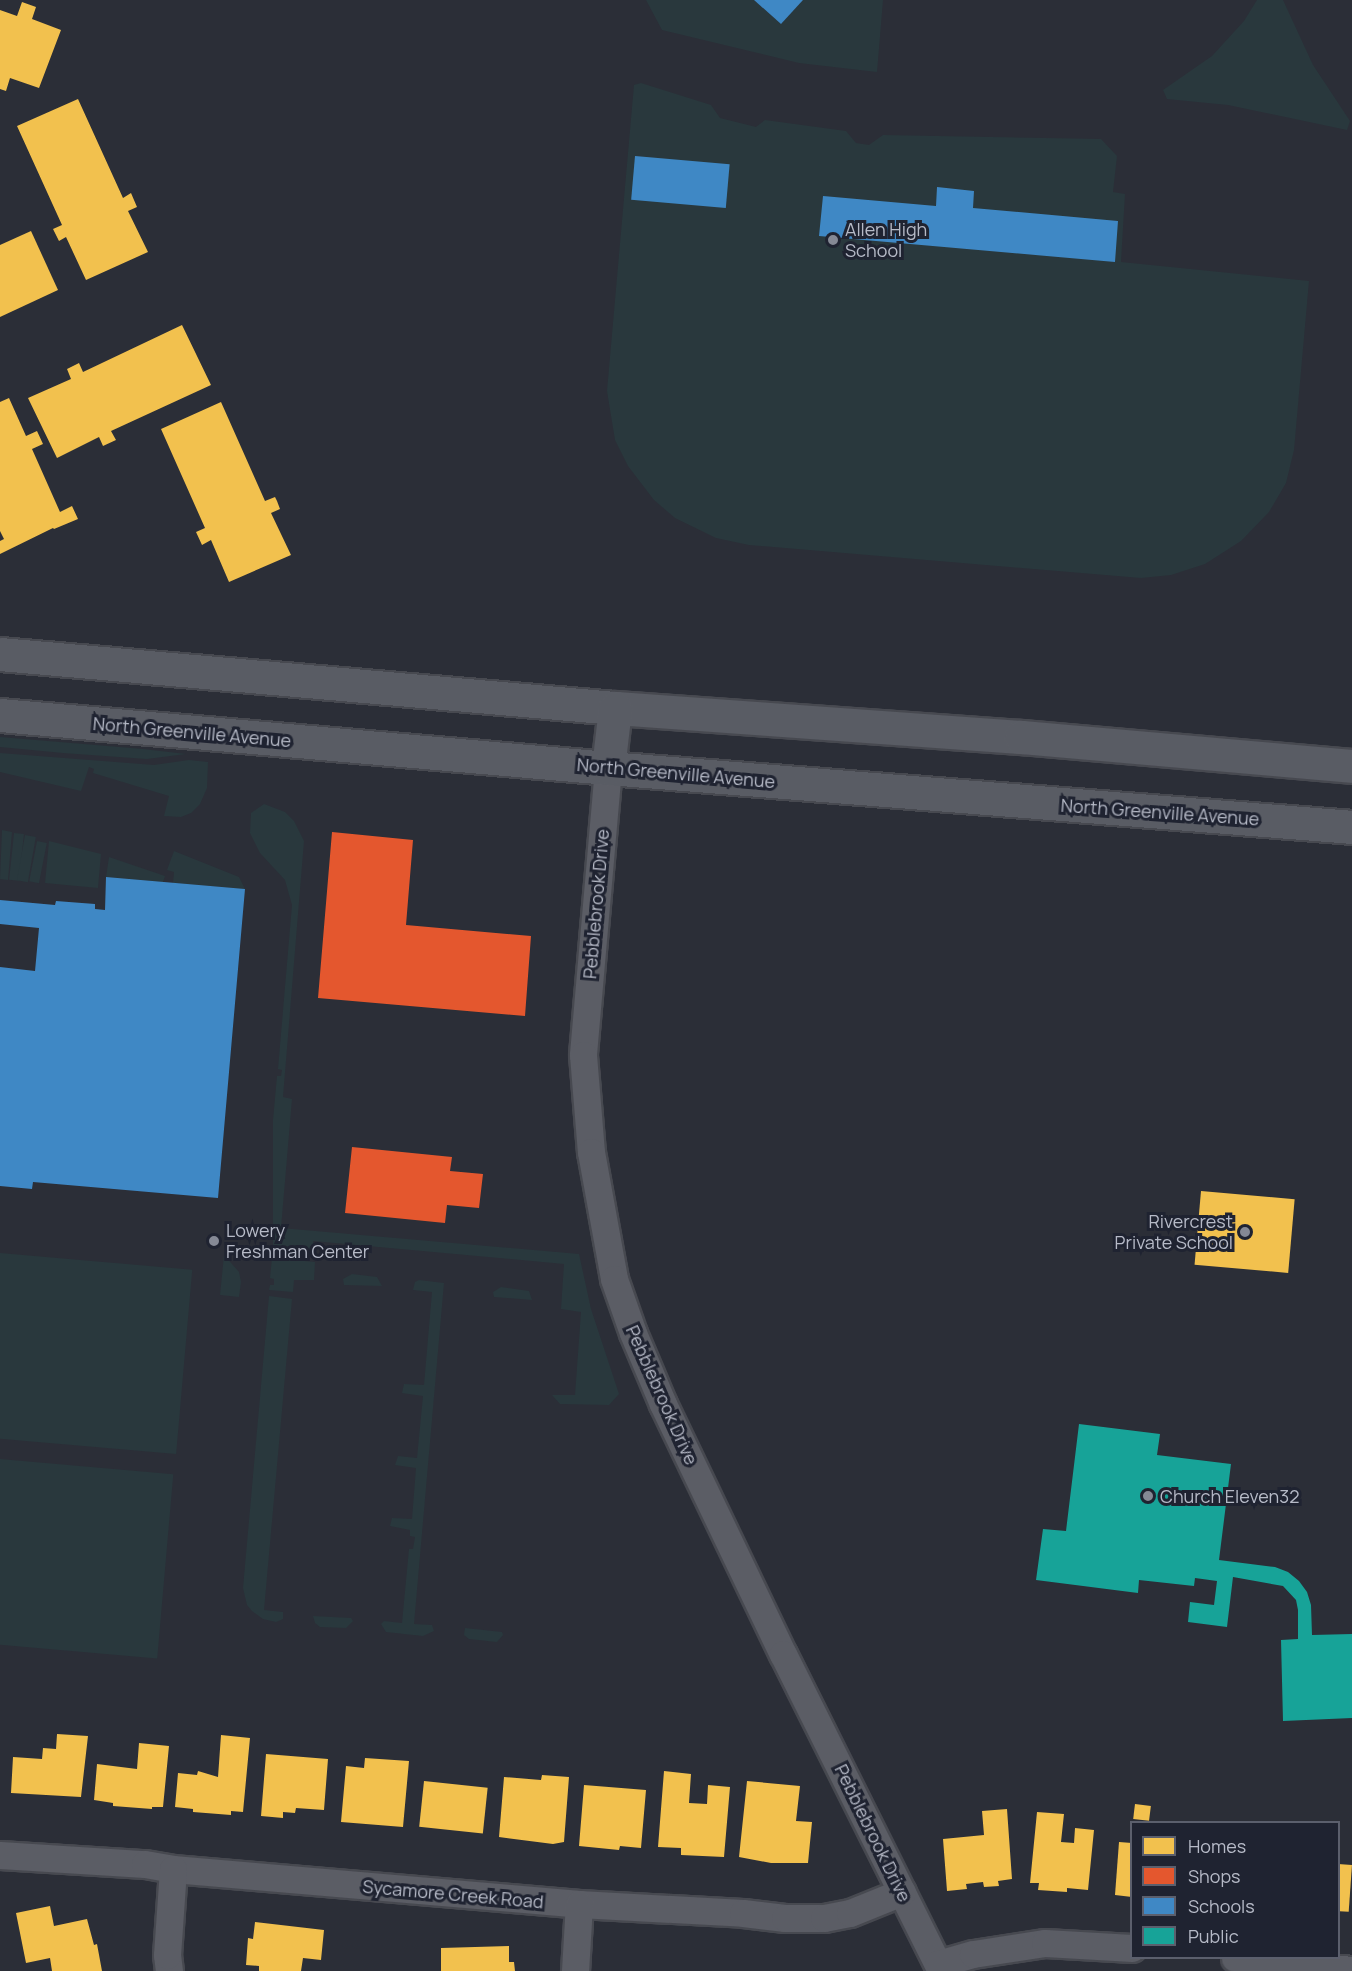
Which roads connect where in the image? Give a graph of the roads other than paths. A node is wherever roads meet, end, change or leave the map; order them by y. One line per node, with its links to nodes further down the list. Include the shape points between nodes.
1 (0, 654): 2 (main road)
2 (615, 708): 4 (main road); 5 (main road)
3 (0, 715): 5 (main road, North Greenville Avenue)
4 (1352, 765)
5 (608, 768): 6 (main road, North Greenville Avenue); 9 (street, Pebblebrook Drive, via 583,1055 591,1152 614,1279 663,1404)
6 (1352, 827)
7 (0, 1855): 8 (street, Sycamore Creek Road)
8 (173, 1869): 10 (street, Sycamore Creek Road); 15 (street)
9 (902, 1892): 10 (street, Sycamore Creek Road, via 850,1913 824,1918); 13 (street, Pebblebrook Drive)
10 (579, 1905): 16 (street)
11 (1130, 1948): 13 (street, via 1045,1943 982,1953)
12 (1245, 1959): 14 (street)
13 (939, 1968)
14 (1352, 1970)
15 (169, 1971)
16 (575, 1971)

